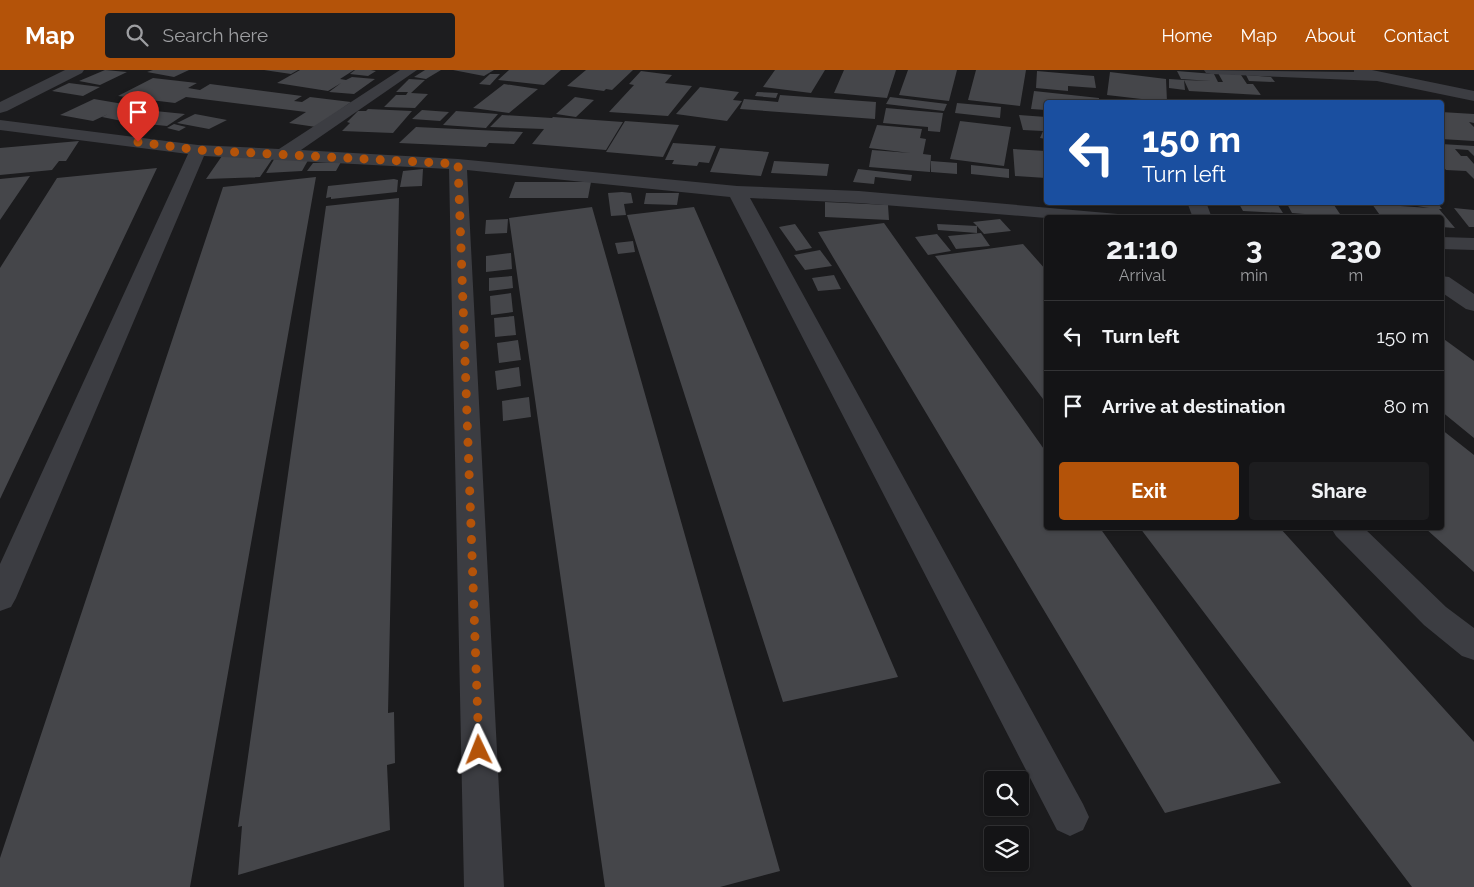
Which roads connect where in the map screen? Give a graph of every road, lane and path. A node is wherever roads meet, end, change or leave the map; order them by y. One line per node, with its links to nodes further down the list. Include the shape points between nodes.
1 (48, 70): 7 (street)
2 (77, 70): 9 (street)
3 (410, 70): 12 (street)
4 (1210, 70): 6 (street)
5 (1357, 70): 6 (street)
6 (1377, 77): 8 (street)
7 (17, 83)
8 (1474, 96)
9 (0, 110)
10 (0, 126): 11 (street)
11 (198, 150): 12 (street); 23 (street)
12 (285, 153): 13 (street)
13 (458, 164): 14 (street); 26 (street)
14 (737, 192): 15 (street, via 859,197); 25 (street)
15 (1026, 212): 16 (street); 17 (street)
16 (1068, 215)
17 (1044, 230)
18 (1444, 243): 19 (street)
19 (1474, 244)
20 (1444, 284): 21 (street)
21 (1474, 304)
22 (1348, 530): 24 (street, via 1435,616)
23 (0, 598)
24 (1474, 646)
25 (1070, 817)
26 (484, 887)

